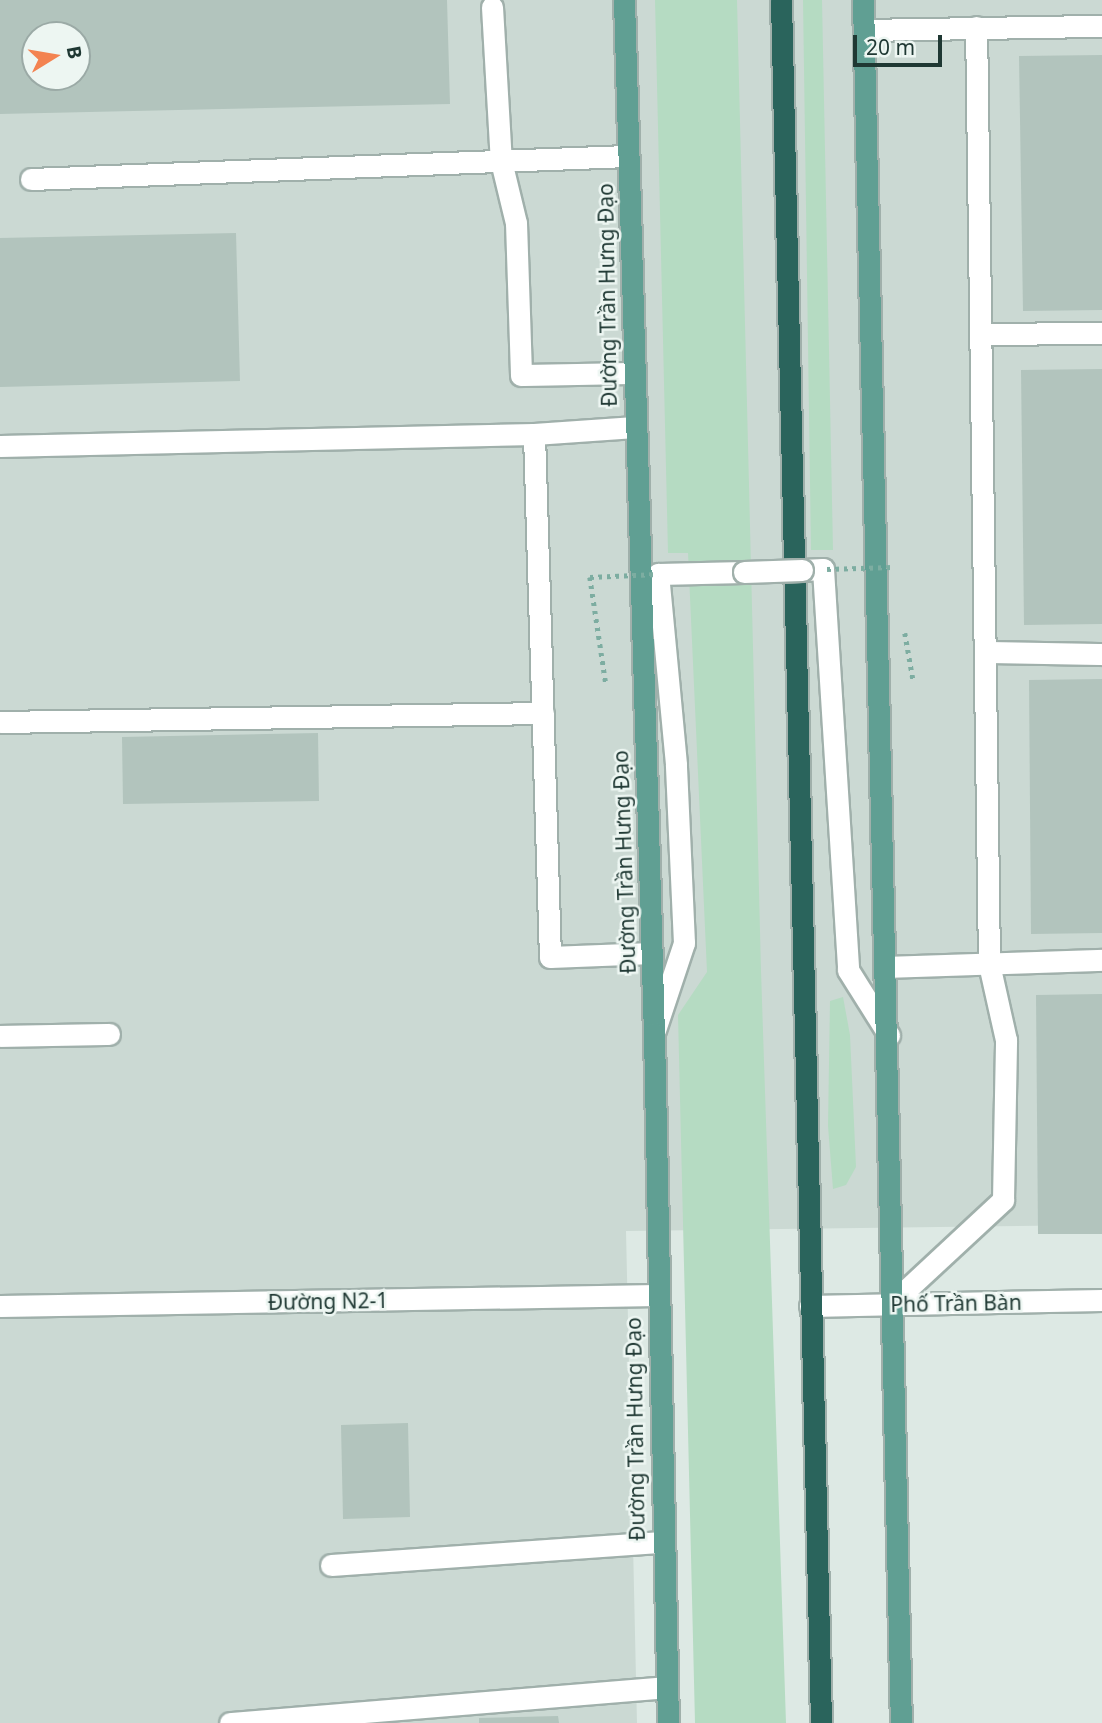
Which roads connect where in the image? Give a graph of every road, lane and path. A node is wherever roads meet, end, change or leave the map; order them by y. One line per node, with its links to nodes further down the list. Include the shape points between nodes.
1 (624, 0): 8 (main road, Đường Trần Hưng Đạo)
2 (781, 0): 37 (highway)
3 (863, 0): 7 (main road)
4 (492, 7): 9 (street)
5 (1102, 26): 6 (street)
6 (976, 27): 7 (street); 12 (street)
7 (864, 30): 28 (main road)
8 (628, 156): 9 (street); 13 (main road, Đường Trần Hưng Đạo)
9 (501, 161): 10 (street); 13 (street, via 516,223 521,375)
10 (31, 179)
11 (1102, 332): 12 (street)
12 (980, 334): 20 (street)
13 (633, 373): 14 (main road, Đường Trần Hưng Đạo)
14 (635, 427): 15 (street); 25 (main road, Đường Trần Hưng Đạo)
15 (534, 434): 16 (street); 23 (street)
16 (0, 446)
17 (892, 567): 18 (path, bridge)
18 (823, 569): 19 (street, bridge); 31 (street, via 848,970)
19 (658, 575): 22 (path, bridge, via 590,577); 29 (street, via 679,809 684,943)
20 (986, 652): 21 (street); 27 (street)
21 (1102, 654)
22 (606, 684)
23 (543, 713): 24 (street); 25 (street, via 550,957)
24 (0, 722)
25 (652, 953): 29 (main road, Đường Trần Hưng Đạo)
26 (1102, 960): 27 (street)
27 (989, 964): 28 (street); 35 (street, via 1006,1040 1003,1200)
28 (887, 967): 31 (main road)
29 (654, 1033): 33 (main road, Đường Trần Hưng Đạo)
30 (109, 1034): 32 (street)
31 (889, 1035): 35 (main road)
32 (0, 1036)
33 (657, 1295): 36 (street, Đường N2-1); 38 (main road, Đường Trần Hưng Đạo)
34 (1102, 1300): 35 (street, Phố Trần Bàn)
35 (891, 1304): 37 (street, Phố Trần Bàn); 44 (main road)
36 (0, 1306)
37 (810, 1306): 43 (highway)
38 (662, 1542): 39 (street); 40 (main road, Đường Trần Hưng Đạo)
39 (331, 1565)
40 (667, 1687): 41 (street); 42 (main road, Đường Trần Hưng Đạo)
41 (230, 1723)
42 (668, 1723)
43 (821, 1723)
44 (901, 1723)

